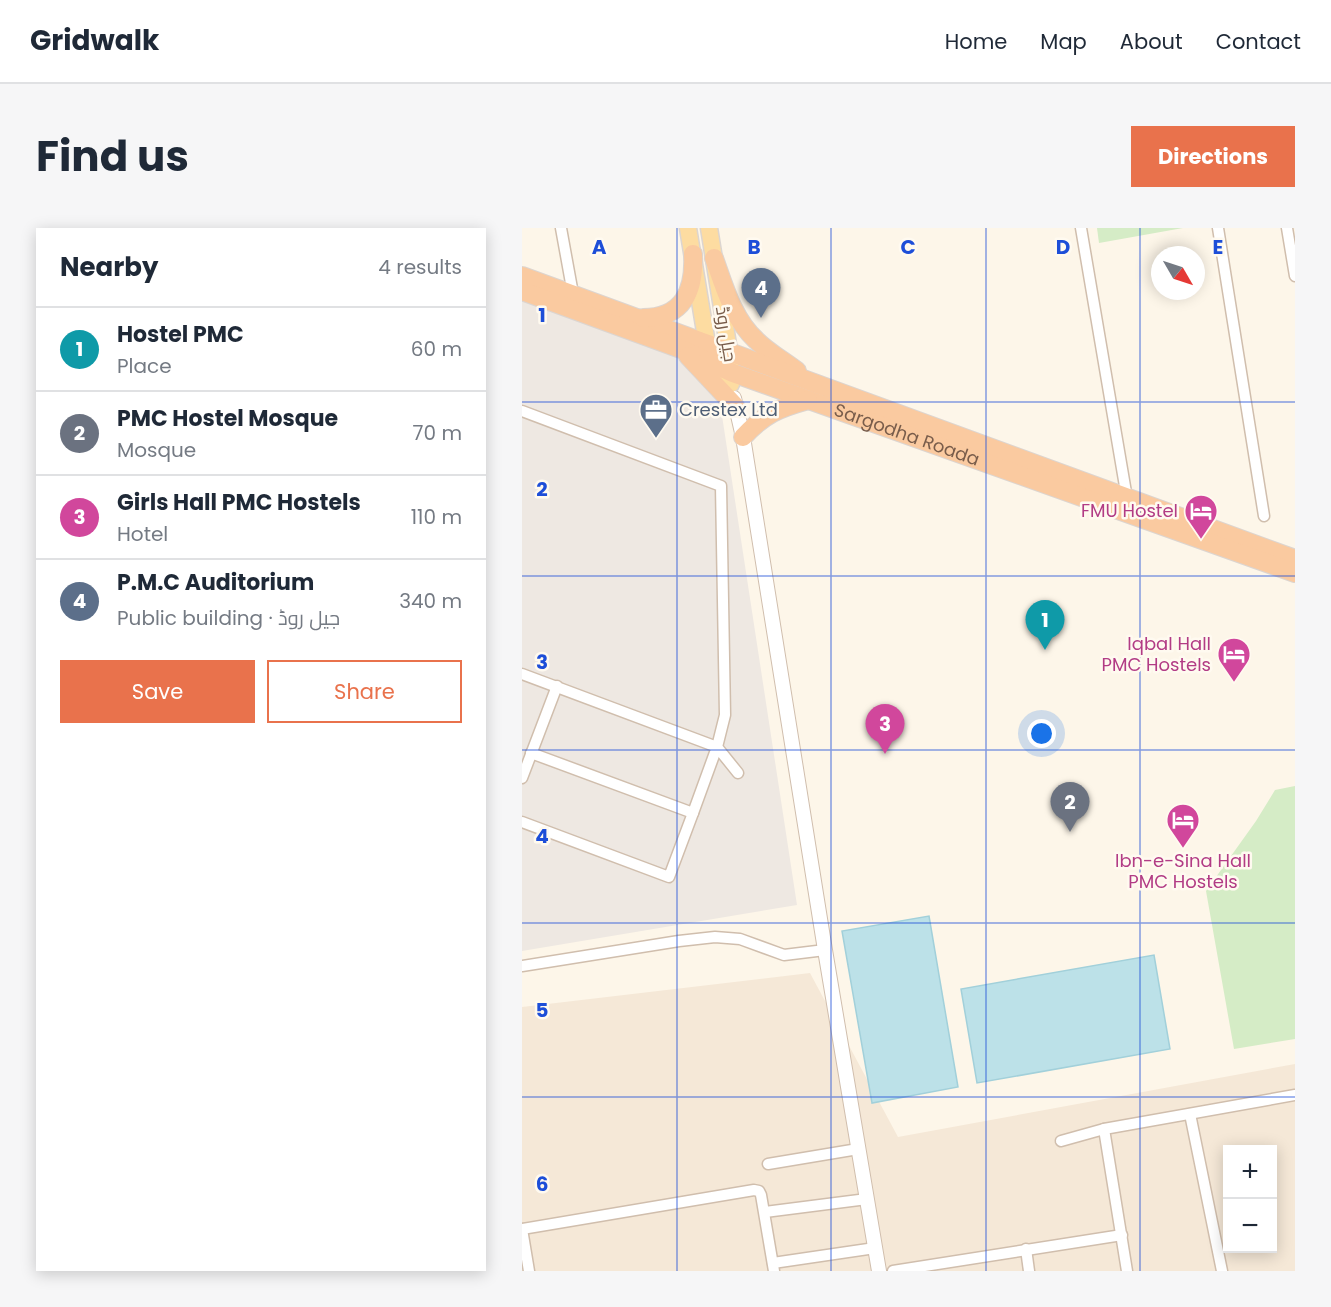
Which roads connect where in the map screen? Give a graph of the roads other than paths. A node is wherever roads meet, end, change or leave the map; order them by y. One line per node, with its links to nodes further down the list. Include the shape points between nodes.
1 (561, 228): 12 (street)
2 (688, 228): 7 (main road, جیل روڈ)
3 (710, 228): 8 (main road, جیل روڈ)
4 (1081, 228): 21 (street)
5 (1218, 228): 22 (street)
6 (1287, 228): 10 (street)
7 (693, 254): 13 (highway, via 694,273 680,306 656,318); 14 (main road, جیل روڈ)
8 (714, 258): 16 (main road, جیل روڈ); 17 (highway, via 739,319 755,340)
9 (522, 276): 12 (highway, Sargodha Roada)
10 (1295, 276)
11 (522, 291): 15 (highway, Sargodha Roada)
12 (573, 294): 13 (highway, Sargodha Roada)
13 (624, 313): 14 (highway, Sargodha Roada)
14 (707, 344): 16 (highway, Sargodha Roada)
15 (681, 349): 16 (highway, Sargodha Roada); 18 (highway)
16 (728, 369): 17 (highway, Sargodha Roada); 18 (street)
17 (810, 391): 20 (highway, via 758,421); 21 (highway, Sargodha Roada); 24 (highway, Sargodha Roada)
18 (735, 406): 20 (street)
19 (522, 411): 27 (street, via 722,486 725,715)
20 (743, 437): 33 (street)
21 (1127, 498): 23 (highway, Sargodha Roada)
22 (1264, 516)
23 (1295, 559)
24 (1295, 573)
25 (522, 674): 26 (street)
26 (556, 686): 27 (street); 28 (street)
27 (717, 747): 29 (street); 31 (street)
28 (531, 753): 30 (street); 31 (street)
29 (738, 773)
30 (522, 778)
31 (693, 813): 32 (street, via 669,877)
32 (522, 822)
33 (825, 950): 34 (street, via 784,955 740,939 715,937); 39 (street)
34 (522, 966)
35 (1295, 1095): 36 (street)
36 (1190, 1114): 37 (street); 53 (street)
37 (1104, 1129): 38 (street); 44 (street)
38 (1061, 1141)
39 (858, 1149): 40 (street); 41 (street)
40 (768, 1164)
41 (867, 1199): 42 (street); 45 (street)
42 (765, 1212): 43 (street, via 759,1191 754,1190); 47 (street)
43 (522, 1229): 48 (street)
44 (1122, 1235): 46 (street); 52 (street)
45 (875, 1248): 47 (street); 49 (street)
46 (1026, 1249): 50 (street); 51 (street)
47 (773, 1267)
48 (529, 1271)
49 (879, 1271)
50 (893, 1271)
51 (1029, 1271)
52 (1127, 1271)
53 (1222, 1271)

